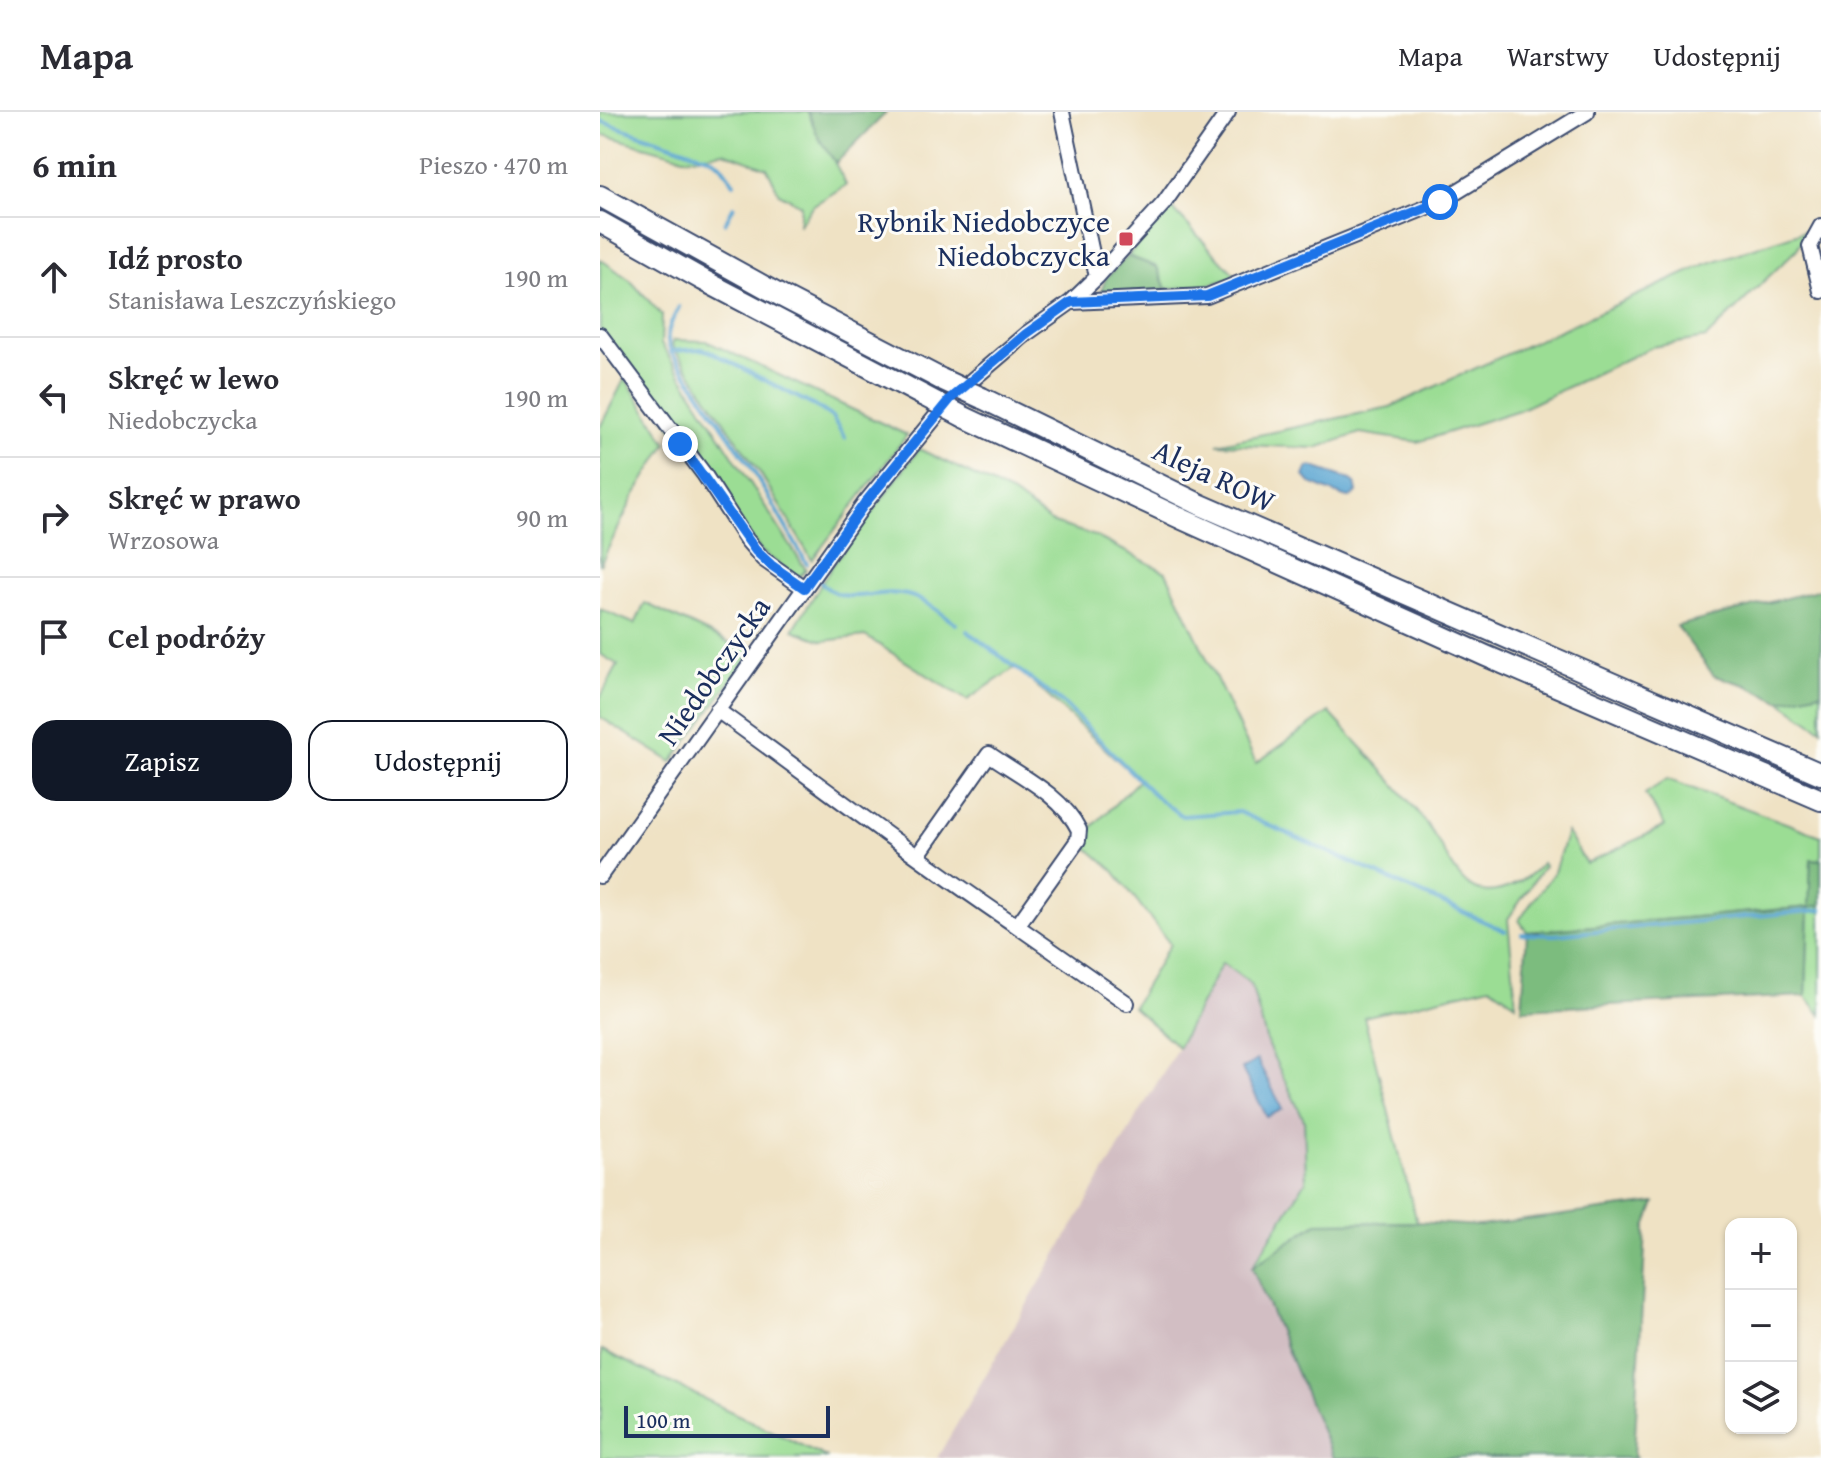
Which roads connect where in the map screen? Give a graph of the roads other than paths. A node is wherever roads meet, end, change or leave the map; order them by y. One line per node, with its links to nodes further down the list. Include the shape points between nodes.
1 (1062, 112): 7 (street)
2 (1228, 112): 7 (street, Niedobczycka, via 1164,203)
3 (1587, 112): 9 (street, via 1440,202 1207,296)
4 (600, 196): 13 (main road, Aleja ROW, bridge, via 941,379 1201,505)
5 (600, 222): 14 (main road, Aleja ROW, bridge, via 964,417 1442,636)
6 (1821, 226): 8 (street, via 1810,246)
7 (1097, 277): 9 (street, Niedobczycka)
8 (1821, 291)
9 (1071, 302): 11 (street, Niedobczycka, via 951,398)
10 (600, 335): 11 (street, via 746,539 763,559)
11 (804, 588): 12 (street, Niedobczycka)
12 (717, 710): 15 (street); 16 (street, Niedobczycka)
13 (1821, 774)
14 (1821, 800)
15 (918, 855): 17 (street); 17 (street, via 989,754 1044,792 1072,818 1080,835)
16 (600, 876)
17 (1017, 926): 18 (street)
18 (1127, 1003)

